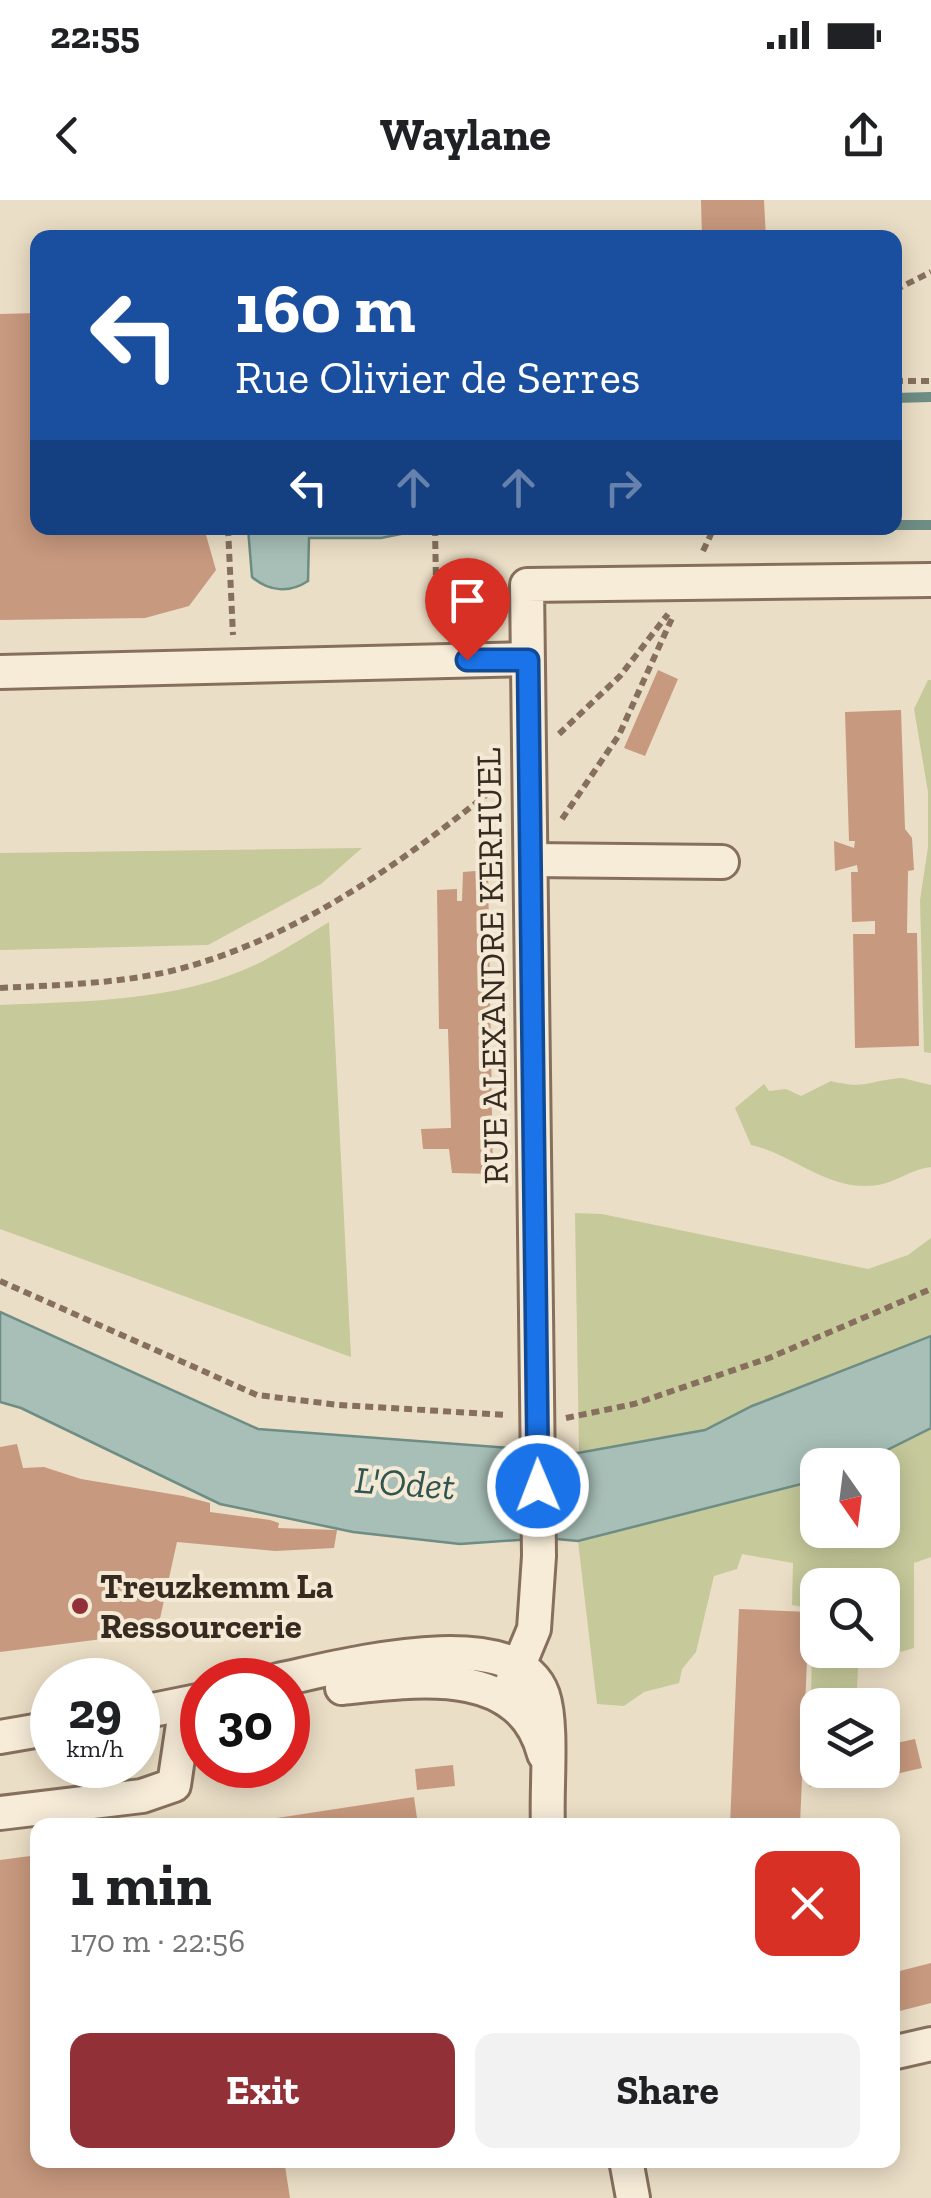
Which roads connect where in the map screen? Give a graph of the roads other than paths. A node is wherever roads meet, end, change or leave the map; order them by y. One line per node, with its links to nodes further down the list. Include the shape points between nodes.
1 (931, 580): 2 (street, RUE ALEXANDRE KERHUEL, via 685,590 527,585)
2 (528, 660): 3 (street); 4 (street, RUE ALEXANDRE KERHUEL)
3 (0, 672)
4 (532, 860): 5 (street); 6 (street, RUE ALEXANDRE KERHUEL, via 539,1556 538,1608)
5 (722, 862)
6 (522, 1667): 7 (street, via 494,1654 443,1654); 9 (street); 12 (street, via 542,1694)
7 (310, 1675)
8 (310, 1693): 9 (street, via 449,1680)
9 (505, 1699): 12 (street, via 529,1723)
10 (30, 1732): 11 (street)
11 (0, 1737)
12 (545, 1758): 15 (street)
13 (180, 1764): 14 (street, via 174,1786 142,1796)
14 (0, 1813)
15 (548, 1818)
16 (931, 2044): 17 (street)
17 (900, 2052)
18 (627, 2168): 19 (street)
19 (633, 2198)

